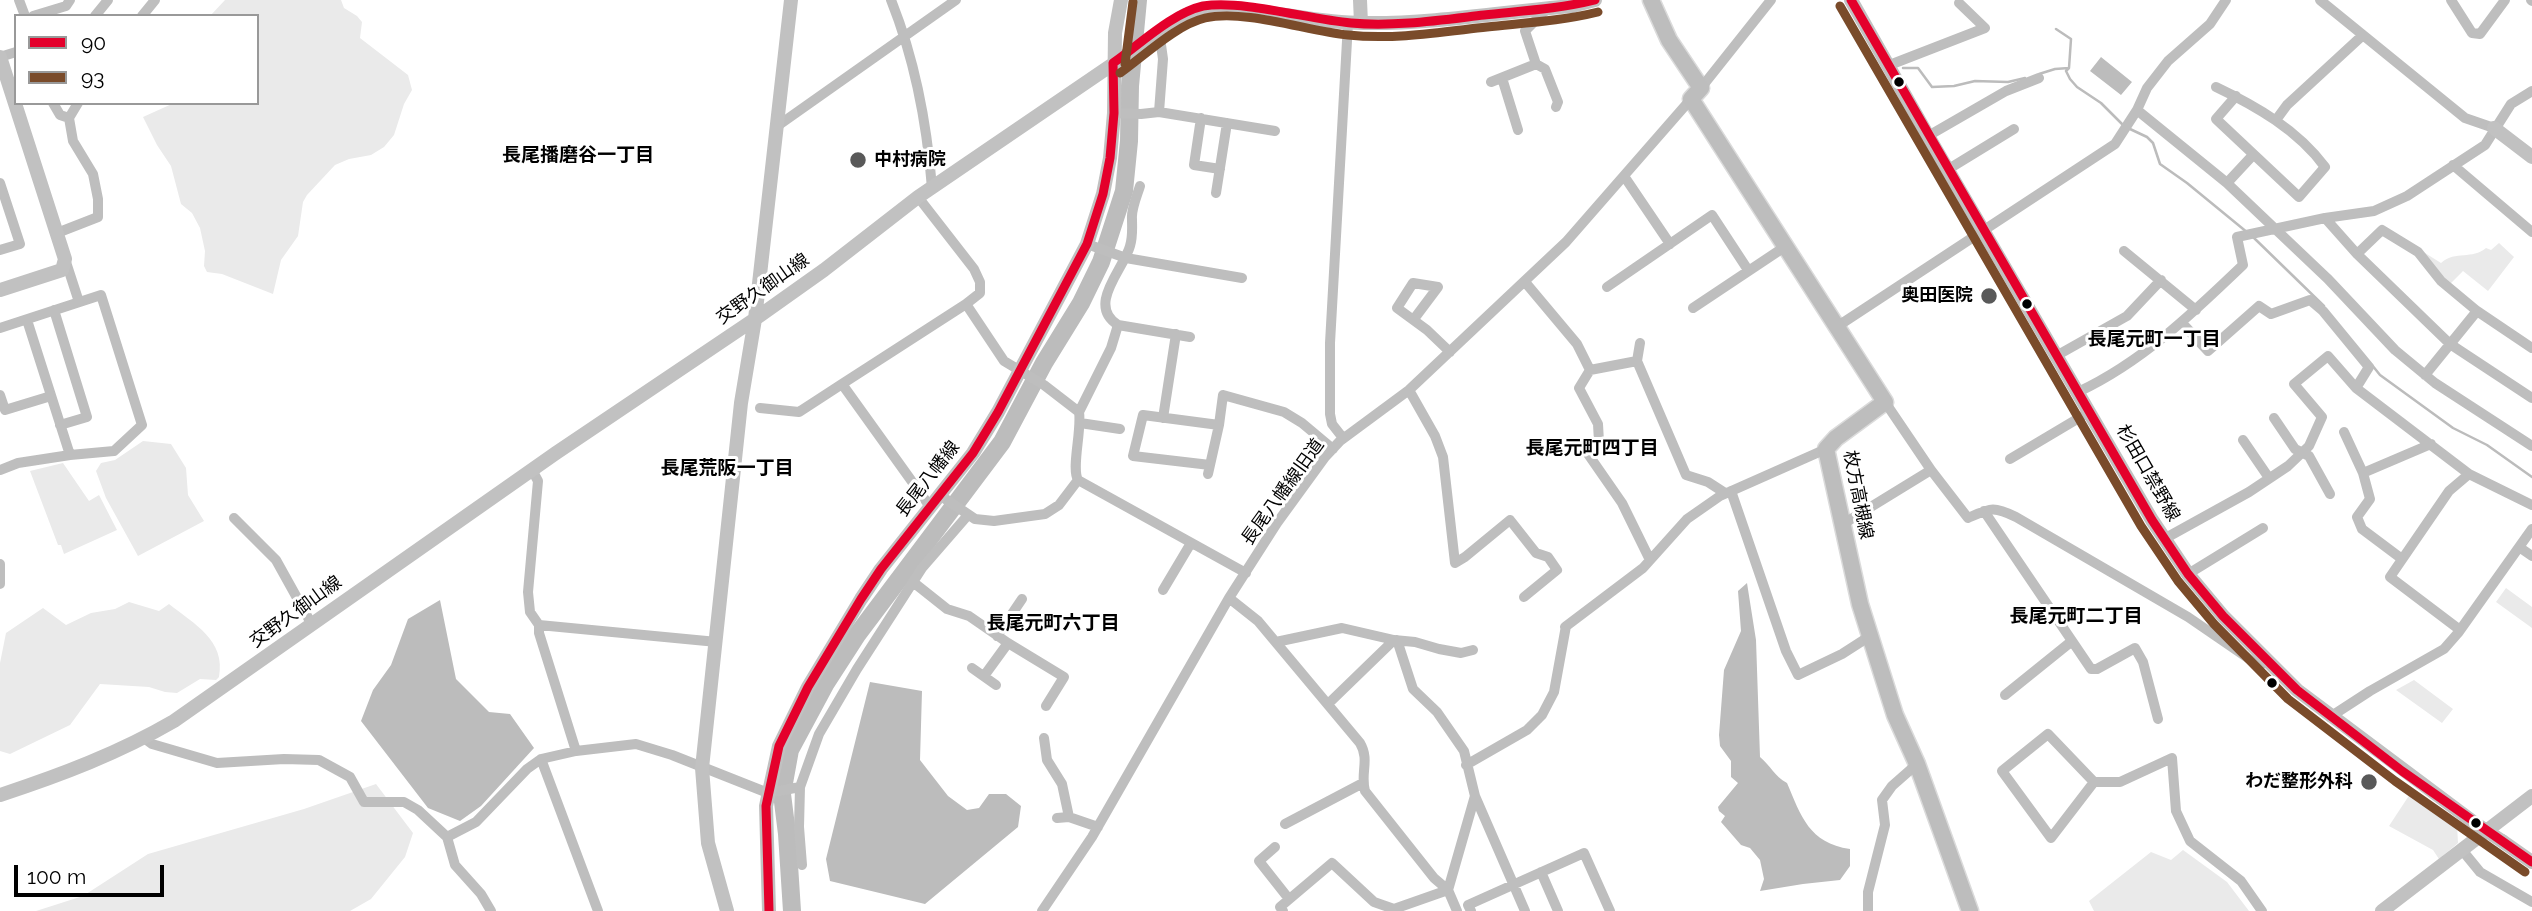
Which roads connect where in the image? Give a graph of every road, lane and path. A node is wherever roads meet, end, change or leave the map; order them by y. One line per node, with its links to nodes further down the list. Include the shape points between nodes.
1 (70, 0): 20 (street, via 66,6)
2 (108, 0): 21 (street)
3 (155, 0): 22 (street)
4 (791, 0): 50 (main road)
5 (891, 0): 26 (street)
6 (956, 0): 26 (street)
7 (1121, 0): 28 (main road, 長尾八幡線, via 1115,33)
8 (1360, 0): 23 (main road)
9 (1595, 0): 19 (main road, 交野久御山線)
10 (1651, 0): 36 (main road)
11 (1771, 0): 36 (street, 長尾八幡線旧道)
12 (1851, 0): 30 (main road, 杉田口禁野線)
13 (2226, 0): 43 (street, via 2210,24 2168,61)
14 (2320, 0): 25 (street)
15 (2451, 0): 16 (street, via 2472,33 2480,34)
16 (2505, 0)
17 (1959, 3): 30 (street, via 1985,28)
18 (1300, 5): 23 (main road, 交野久御山線); 24 (main road, 交野久御山線, via 1222,2 1194,10)
19 (1547, 9): 23 (main road, 交野久御山線); 29 (street, via 1525,31)
20 (40, 14)
21 (97, 14)
22 (144, 14)
23 (1355, 23): 128 (street, via 1329,348 1329,414)
24 (1155, 34): 28 (main road, 交野久御山線); 44 (street, via 1164,58)
25 (2363, 35): 48 (street); 51 (street, via 2465,118)
26 (905, 37): 50 (street); 65 (street, via 927,131)
27 (0, 57): 38 (main road)
28 (1118, 59): 45 (main road, 長尾八幡線); 65 (main road, 交野久御山線)
29 (1536, 64): 31 (street); 42 (street, via 1545,69)
30 (1887, 66): 55 (main road, 杉田口禁野線)
31 (1502, 78): 33 (street); 52 (street)
32 (2039, 78): 55 (street, via 2006,91)
33 (1491, 82)
34 (2216, 87): 37 (street)
35 (2532, 91): 51 (street, via 2511,104)
36 (1696, 93): 61 (street, 長尾八幡線旧道); 75 (main road)
37 (2236, 96): 48 (street); 56 (street, via 2216,119)
38 (14, 100)
39 (16, 105): 72 (main road)
40 (54, 105): 46 (street, via 60,115)
41 (77, 105): 46 (street)
42 (1556, 107)
43 (2137, 110): 63 (street); 70 (street, via 2115,144)
44 (1159, 112): 45 (street); 47 (street)
45 (1117, 114): 73 (main road, 長尾八幡線, via 1103,194)
46 (69, 118): 72 (street, via 73,141 93,174 98,217)
47 (1201, 118): 49 (street); 59 (street, via 1194,165)
48 (2276, 120): 56 (street, via 2325,167 2299,197)
49 (1227, 123): 54 (street); 59 (street)
50 (776, 127): 93 (main road)
51 (2494, 128): 57 (main road); 58 (street, via 2485,145)
52 (1518, 130)
53 (2014, 130): 60 (street)
54 (1275, 131)
55 (1928, 136): 60 (main road, 杉田口禁野線)
56 (2253, 155): 63 (street)
57 (2532, 157)
58 (2453, 165): 68 (street, via 2407,196 2374,211); 71 (street)
59 (1220, 169): 66 (street)
60 (1947, 170): 70 (main road, 杉田口禁野線)
61 (1624, 176): 74 (street); 84 (street, 長尾八幡線旧道)
62 (0, 183): 76 (street, via 20,244)
63 (2227, 183): 69 (street)
64 (1140, 186): 79 (street)
65 (932, 188): 67 (main road, 交野久御山線)
66 (1216, 193)
67 (918, 197): 88 (street, via 980,282 980,293); 93 (main road, 交野久御山線)
68 (2325, 218): 69 (street); 78 (street)
69 (2275, 229): 91 (street, via 2238,237 2244,265); 110 (street)
70 (1984, 231): 98 (street); 106 (main road, 杉田口禁野線)
71 (2532, 232)
72 (57, 233): 80 (main road)
73 (1087, 244): 79 (street); 109 (main road, 長尾八幡線)
74 (1670, 244): 81 (street, via 1712,215); 85 (street)
75 (1786, 246): 81 (street); 98 (main road)
76 (0, 250)
77 (2124, 251): 83 (street)
78 (2357, 254): 92 (street, via 2382,230 2418,252 2441,281); 103 (street)
79 (1126, 258): 82 (street); 97 (street, via 1106,294 1108,313)
80 (65, 260): 86 (main road, via 62,270); 87 (street)
81 (1748, 270): 89 (street)
82 (1242, 278)
83 (2161, 281): 91 (street); 106 (street, via 2127,316)
84 (1525, 282): 105 (street, 長尾八幡線旧道); 108 (street, via 1577,344)
85 (1607, 287)
86 (0, 290)
87 (79, 302): 90 (street); 135 (street, via 101,295 142,425 114,451)
88 (966, 304): 109 (street, via 1004,361); 111 (street)
89 (1693, 308)
90 (54, 310): 95 (street); 124 (street, via 87,417)
91 (2196, 310): 96 (street)
92 (2477, 311): 103 (street); 104 (street)
93 (755, 319): 138 (main road, 交野久御山線); 177 (main road, via 741,403)
94 (1414, 319): 105 (street)
95 (27, 320): 99 (street); 116 (street)
96 (2182, 323): 112 (street, via 2208,351 2259,306 2271,314 2310,300 2370,367); 114 (street, via 2124,366)
97 (1118, 325): 100 (street); 121 (street)
98 (1838, 326): 118 (main road)
99 (0, 328)
100 (1176, 334): 101 (street); 122 (street)
101 (1190, 337)
102 (1640, 343): 107 (street)
103 (2450, 344): 110 (street); 117 (street)
104 (2532, 348)
105 (1450, 352): 113 (street, 長尾八幡線旧道)
106 (2056, 356): 114 (main road, 杉田口禁野線)
107 (1637, 361): 108 (street); 144 (street, via 1686,475)
108 (1590, 370): 160 (street, via 1579,388 1598,424 1599,442 1588,454 1622,503)
109 (1024, 372): 121 (street); 146 (main road, 長尾八幡線)
110 (2425, 375): 131 (street)
111 (842, 384): 119 (street, via 799,412); 148 (street)
112 (2356, 388): 130 (street); 134 (street, via 2328,356 2294,384 2322,417)
113 (1409, 390): 128 (street, 長尾八幡線旧道); 167 (street, via 1443,457 1455,563 1510,520 1535,553 1548,557 1557,570)
114 (2078, 392): 120 (main road, 杉田口禁野線)
115 (0, 394): 116 (street, via 5,410)
116 (51, 396): 124 (street)
117 (2532, 398)
118 (1885, 402): 133 (main road, 枚方高槻線); 139 (street)
119 (760, 408)
120 (2089, 412): 136 (street); 155 (main road, 杉田口禁野線)
121 (1079, 417): 126 (street); 143 (street, via 1074,474)
122 (1163, 418): 125 (street); 125 (street, via 1143,415 1133,456 1209,470)
123 (2274, 418): 134 (street)
124 (60, 425): 135 (street)
125 (1219, 425): 132 (street, via 1223,395 1283,412)
126 (1121, 429)
127 (2344, 432): 140 (street)
128 (1343, 438): 132 (street, 長尾八幡線旧道)
129 (2243, 440): 142 (street)
130 (2431, 444): 140 (street); 141 (street)
131 (2532, 446)
132 (1333, 449): 162 (street, 長尾八幡線旧道)
133 (1826, 449): 144 (street); 152 (main road, 枚方高槻線)
134 (2302, 452): 142 (street); 145 (street, via 2309,456)
135 (70, 455): 137 (street)
136 (2010, 459)
137 (0, 470)
138 (532, 470): 170 (main road, 交野久御山線); 171 (street, via 538,481 528,592 530,612)
139 (1930, 470): 149 (street, via 1968,518); 152 (street)
140 (2363, 473): 159 (street, via 2370,499 2357,517 2362,529)
141 (2469, 474): 147 (street); 159 (street, via 2449,491)
142 (2269, 478): 155 (street)
143 (1078, 480): 150 (street, via 1059,505 1045,514 994,521); 156 (street)
144 (1728, 492): 160 (street, via 1687,519); 174 (street, via 1798,675)
145 (2330, 494)
146 (945, 498): 148 (main road, 長尾八幡線); 150 (street)
147 (2532, 505)
148 (931, 508): 200 (main road, 長尾八幡線, via 881,569 808,687 779,746)
149 (1984, 511): 176 (street); 181 (street, via 1998,508 2016,517 2188,617 2259,665)
150 (967, 514): 164 (street)
151 (234, 518): 170 (street, via 276,560)
152 (1843, 524): 174 (main road, 枚方高槻線)
153 (2263, 528): 163 (street)
154 (2532, 529): 157 (street)
155 (2164, 539): 163 (main road, 杉田口禁野線)
156 (1191, 543): 162 (street); 166 (street)
157 (2519, 547): 158 (street); 172 (street)
158 (2532, 556)
159 (2402, 559): 172 (street, via 2390,577)
160 (1650, 560): 195 (street, via 1566,626 1553,692 1542,715 1527,730)
161 (0, 564): 165 (street)
162 (1246, 573): 168 (street, 長尾八幡線旧道)
163 (2189, 574): 181 (main road, 杉田口禁野線)
164 (913, 582): 173 (street, via 947,609 969,616); 199 (street, via 819,734)
165 (0, 584)
166 (1163, 590)
167 (1524, 597)
168 (1229, 598): 178 (street); 207 (street, 長尾八幡線旧道)
169 (1022, 599): 173 (street)
170 (311, 623): 190 (main road, 交野久御山線)
171 (539, 625): 177 (street); 192 (street)
172 (2460, 630): 188 (street, via 2444,649)
173 (997, 635): 179 (street)
174 (1870, 636): 194 (main road, 枚方高槻線, via 1895,715)
175 (1395, 640): 178 (street, via 1342,628); 180 (street, via 1461,653); 186 (street); 195 (street, via 1413,689 1458,741)
176 (2071, 641): 185 (street); 189 (street, via 2091,669 2135,648)
177 (717, 642): 196 (main road)
178 (1276, 642): 186 (street)
179 (1008, 643): 183 (street); 187 (street, via 1064,677)
180 (1473, 650)
181 (2269, 662): 188 (main road, 杉田口禁野線)
182 (972, 668): 183 (street)
183 (984, 676): 184 (street)
184 (996, 685)
185 (2005, 695)
186 (1328, 704): 198 (street, via 1366,753)
187 (1046, 706)
188 (2330, 717): 211 (main road, 杉田口禁野線, bridge)
189 (2158, 719)
190 (144, 738): 201 (main road, 交野久御山線, via 72,772); 208 (street, via 217,763 319,760 350,777 364,802 404,802)
191 (1044, 738): 204 (street, via 1047,760 1062,784)
192 (576, 751): 193 (street); 196 (street, via 636,744)
193 (541, 760): 208 (street, via 476,822); 220 (street)
194 (1917, 764): 230 (street, via 1882,800 1885,825 1868,892); 231 (main road, 枚方高槻線)
195 (1466, 765): 202 (street)
196 (702, 768): 200 (street); 221 (main road, via 708,843)
197 (2094, 782): 197 (street, via 2051,838 2002,771 2048,734); 232 (street, via 2120,782 2172,758 2176,811 2190,842 2241,881)
198 (1363, 783): 206 (street); 215 (street)
199 (800, 787): 200 (street); 212 (street)
200 (773, 792): 222 (main road, 長尾八幡線, via 766,834)
201 (0, 795)
202 (1475, 796): 214 (street); 215 (street)
203 (2532, 796): 210 (main road)
204 (1069, 817): 205 (street); 207 (street)
205 (1056, 818)
206 (1285, 824)
207 (1098, 827): 223 (street, 長尾八幡線旧道)
208 (447, 837): 219 (street, via 455,865)
209 (1275, 847): 216 (street, via 1259,861)
210 (2462, 850): 217 (street, via 2480,872); 233 (main road)
211 (2532, 862)
212 (802, 865)
213 (1541, 872): 214 (street); 228 (street); 229 (street, via 1584,853)
214 (1514, 884): 226 (street, via 1468,905); 227 (street)
215 (1448, 890): 218 (street); 225 (street)
216 (1289, 900): 218 (street, via 1332,863 1374,902); 224 (street, via 1280,907)
217 (2532, 902)
218 (1394, 910)
219 (491, 911)
220 (598, 911)
221 (727, 911)
222 (769, 911)
223 (1042, 911)
224 (1283, 911)
225 (1457, 911)
226 (1471, 911)
227 (1525, 911)
228 (1558, 911)
229 (1610, 911)
230 (1868, 911)
231 (1970, 911)
232 (2262, 911)
233 (2382, 911)

